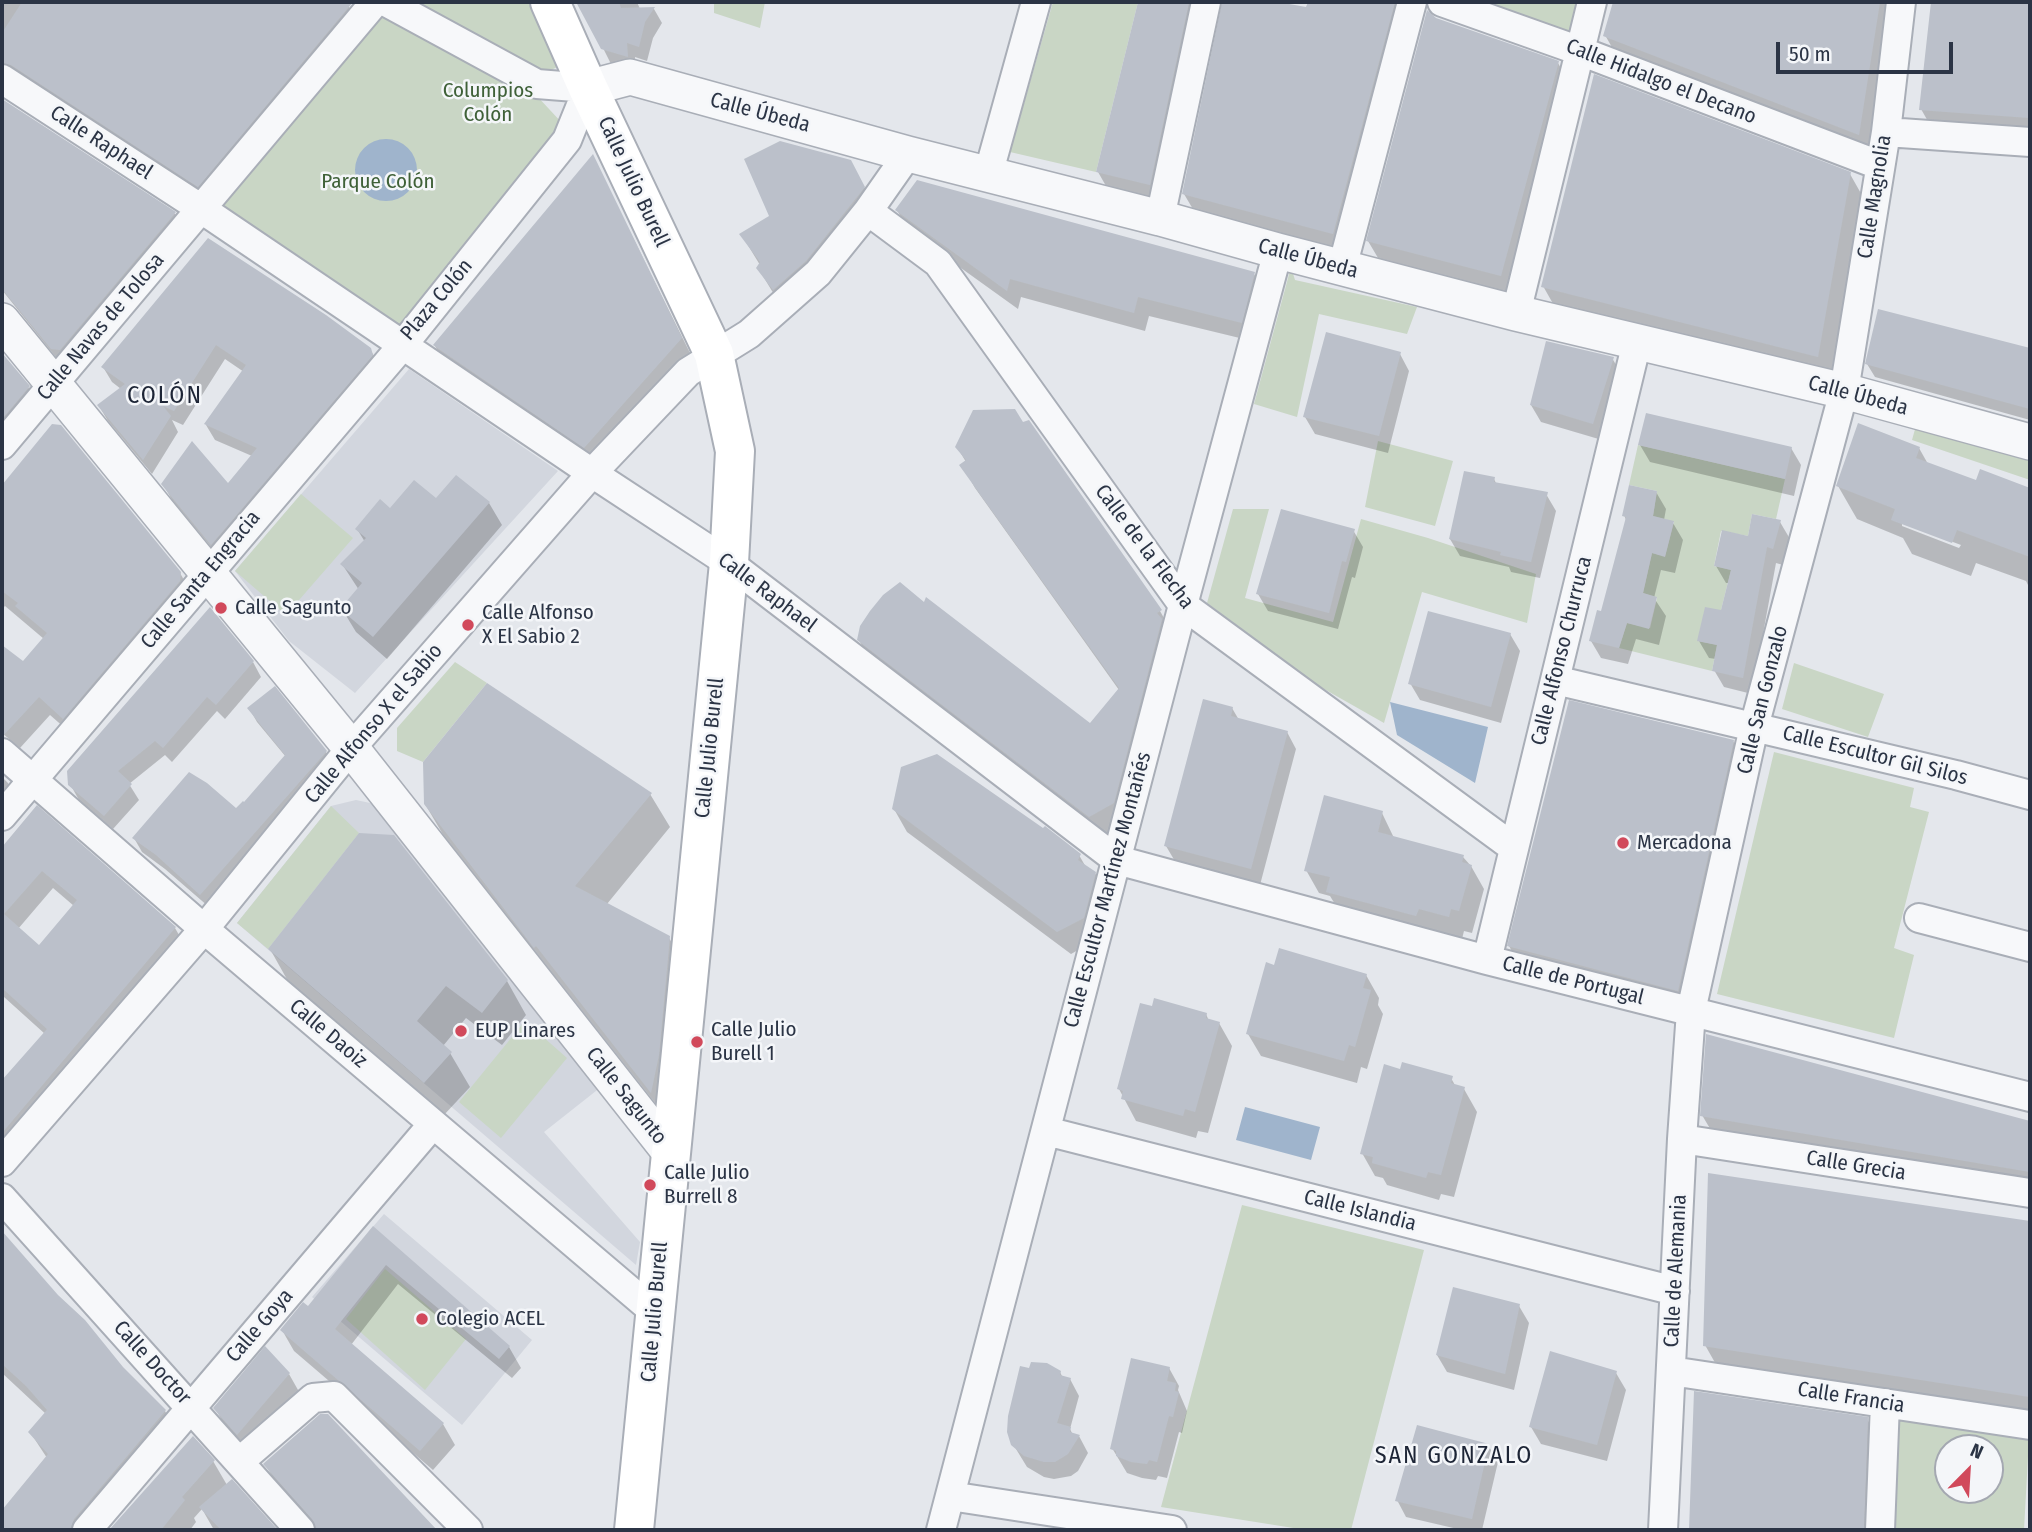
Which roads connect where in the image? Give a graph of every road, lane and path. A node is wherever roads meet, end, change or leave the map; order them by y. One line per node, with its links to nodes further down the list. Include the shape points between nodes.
1 (375, 2): 18 (street)
2 (386, 2): 12 (street, via 537,84)
3 (550, 2): 12 (main road, Calle Julio Burell)
4 (1036, 2): 17 (street)
5 (1206, 2): 20 (street)
6 (1412, 2): 22 (street)
7 (1442, 2): 10 (street, Calle Hidalgo el Decano)
8 (1592, 2): 10 (street)
9 (1901, 2): 13 (street, Calle Magnolia)
10 (1580, 51): 16 (street, Calle Hidalgo el Decano); 23 (street)
11 (2, 79): 18 (street, Calle Raphael)
12 (588, 88): 15 (street, Calle Úbeda, via 631,77); 26 (street, Plaza Colón, via 567,140); 27 (main road, Calle Julio Burell)
13 (1886, 132): 14 (street); 16 (street, Calle Magnolia)
14 (2030, 142)
15 (908, 154): 17 (street, Calle Úbeda); 19 (street, Calle Alfonso X el Sabio)
16 (1879, 164): 29 (street, Calle Magnolia)
17 (988, 175): 20 (street, Calle Úbeda)
18 (200, 208): 26 (street, Plaza Colón); 28 (street, Calle Navas de Tolosa)
19 (868, 211): 27 (street, Calle Alfonso X el Sabio, via 818,272 749,334); 35 (street, Calle de la Flecha, via 938,263)
20 (1160, 218): 21 (street, Calle Úbeda)
21 (1278, 251): 22 (street, Calle Úbeda); 35 (street, Calle Escultor Martínez Montañés)
22 (1342, 268): 23 (street, Calle Úbeda)
23 (1516, 313): 25 (street, Calle Úbeda)
24 (2, 321): 28 (street, Calle Sagunto)
25 (1637, 342): 29 (street, Calle Úbeda); 36 (street, Calle Alfonso Churruca)
26 (402, 346): 32 (street, Calle Raphael); 34 (street, Calle Santa Engracia)
27 (714, 354): 32 (street, Calle Alfonso X el Sabio, via 688,372); 33 (main road, Calle Julio Burell, via 735,452)
28 (52, 384): 31 (street, Calle Navas de Tolosa); 34 (street, Calle Sagunto)
29 (1844, 391): 30 (street, Calle Úbeda); 37 (street, Calle San Gonzalo)
30 (2030, 442)
31 (2, 445)
32 (592, 473): 33 (street, Calle Raphael); 38 (street, Calle Alfonso X el Sabio)
33 (729, 563): 44 (street, Calle Raphael); 54 (main road, Calle Julio Burell)
34 (208, 572): 38 (street, Calle Sagunto); 40 (street, Calle Santa Engracia)
35 (1183, 605): 43 (street, Calle de la Flecha); 44 (street, Calle Escultor Martínez Montañés)
36 (1555, 680): 37 (street, Calle Escultor Gil Silos); 43 (street, Calle Alfonso Churruca)
37 (1754, 727): 41 (street, Calle Escultor Gil Silos); 49 (street, Calle San Gonzalo)
38 (351, 748): 46 (street, Calle Alfonso X el Sabio); 54 (street, Calle Sagunto)
39 (2, 753): 40 (street, Calle Daoiz)
40 (32, 779): 42 (street, Calle Santa Engracia); 46 (street, Calle Daoiz)
41 (2030, 795)
42 (2, 816)
43 (1514, 848): 48 (street, Calle Alfonso Churruca)
44 (1116, 860): 48 (street, Calle de Portugal); 52 (street, Calle Escultor Martínez Montañés)
45 (1919, 918): 47 (street)
46 (204, 929): 51 (street, Calle Daoiz); 55 (street, Calle Alfonso X el Sabio)
47 (2030, 947)
48 (1487, 960): 49 (street, Calle de Portugal)
49 (1691, 1011): 50 (street, Calle de Portugal); 53 (street, Calle de Alemania)
50 (2030, 1097)
51 (433, 1124): 59 (street, Calle Daoiz); 62 (street, Calle Goya)
52 (1046, 1131): 58 (street, Calle Islandia); 65 (street, Calle Escultor Martínez Montañés)
53 (1682, 1139): 56 (street, Calle Grecia); 58 (street, Calle de Alemania)
54 (669, 1151): 59 (main road, Calle Julio Burell)
55 (2, 1162)
56 (2030, 1194)
57 (2, 1198): 62 (street, Calle Doctor)
58 (1675, 1291): 60 (street, Calle de Alemania)
59 (656, 1313): 69 (main road, Calle Julio Burell)
60 (1671, 1371): 61 (street, Calle Francia); 72 (street, Calle de Alemania)
61 (1885, 1404): 63 (street, Calle Francia); 73 (street)
62 (191, 1407): 64 (street, Calle Doctor); 66 (street, Calle Goya)
63 (2030, 1426)
64 (239, 1462): 67 (street, Calle Doctor); 68 (street, via 313,1398 334,1396)
65 (950, 1496): 70 (street, Calle Escultor Martínez Montañés); 71 (street)
66 (87, 1530)
67 (300, 1530)
68 (468, 1530)
69 (634, 1530)
70 (941, 1530)
71 (1172, 1530)
72 (1663, 1530)
73 (1880, 1530)

